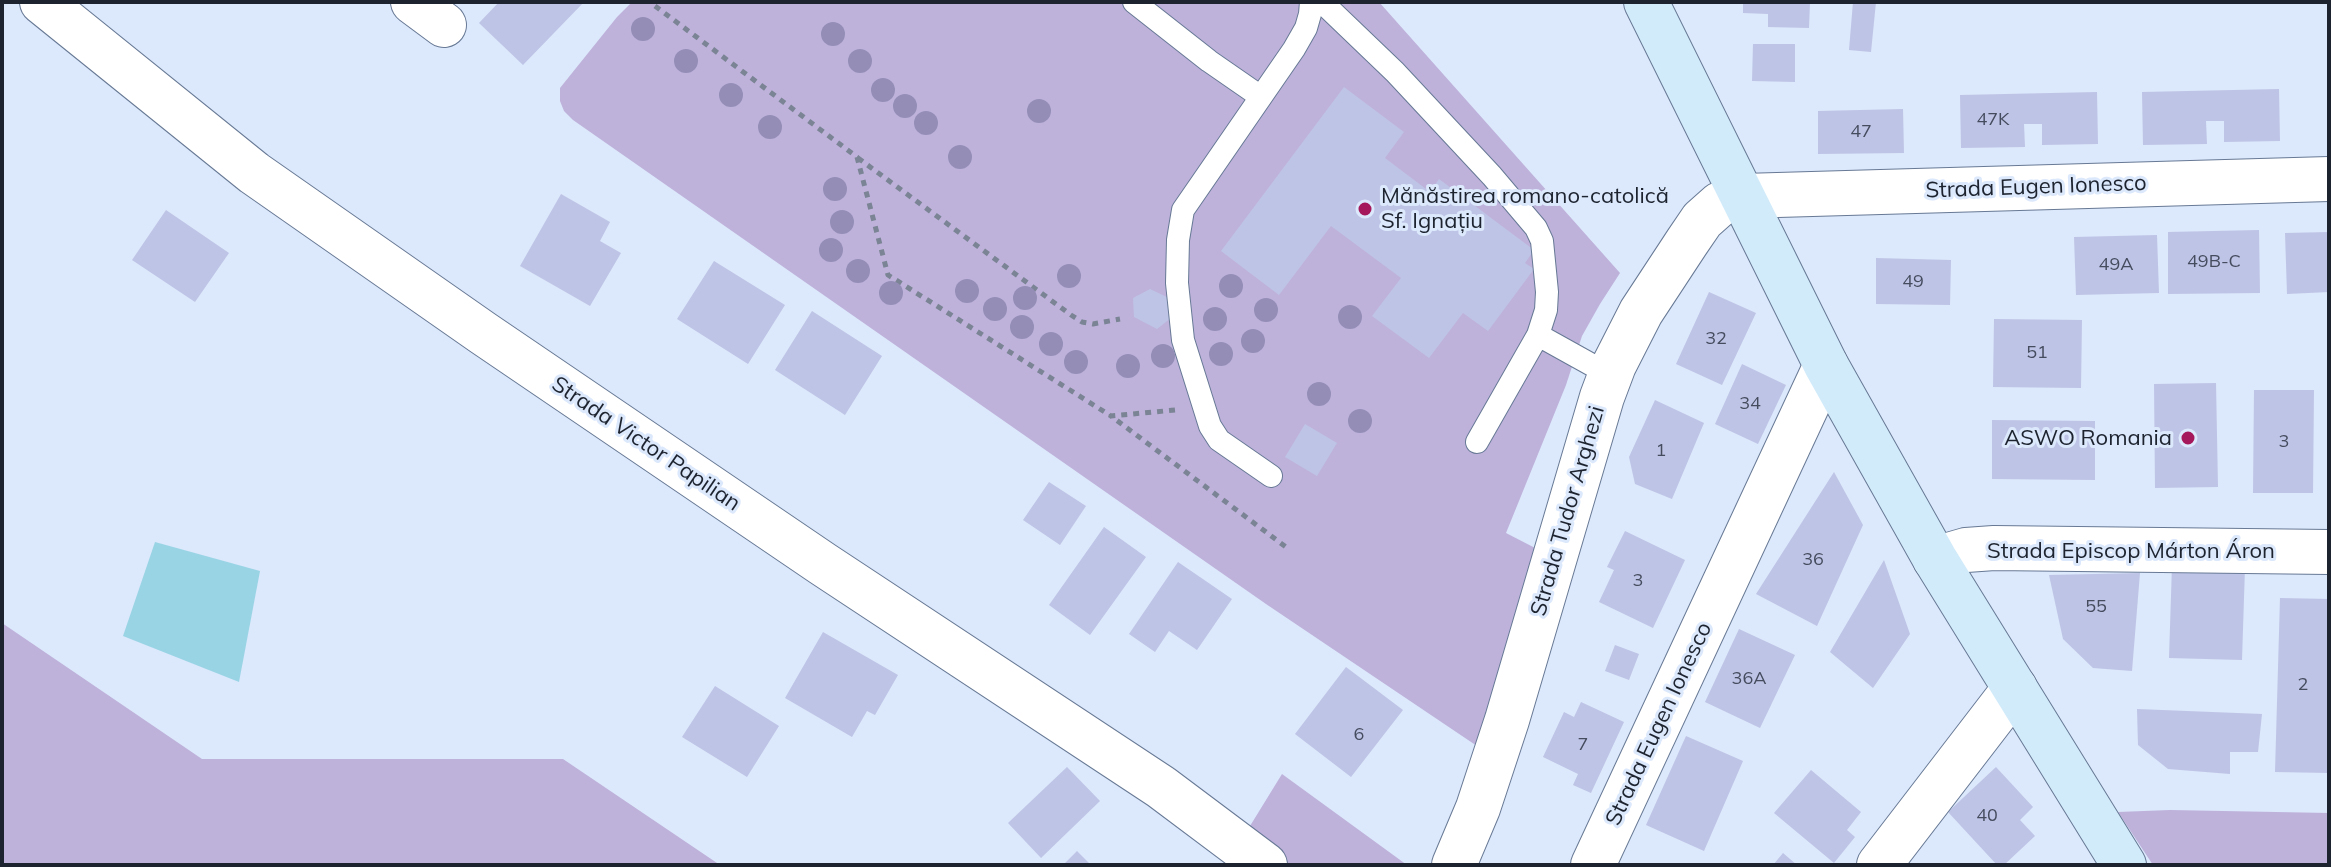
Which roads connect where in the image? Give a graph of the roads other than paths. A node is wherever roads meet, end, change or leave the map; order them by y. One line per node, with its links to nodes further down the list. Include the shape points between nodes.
1 (42, 2): 17 (street, Strada Victor Papilian, via 254,173 823,564 1161,787)
2 (1134, 2): 6 (lane)
3 (1311, 2): 6 (lane, via 1306,28)
4 (1322, 2): 9 (lane, via 1395,72 1536,228 1547,292)
5 (1646, 2): 8 (street)
6 (1261, 97): 13 (lane, via 1183,210 1177,283 1183,340 1210,426 1219,440)
7 (2329, 179): 8 (street, Strada Eugen Ionesco)
8 (1743, 196): 10 (street); 11 (street, Strada Tudor Arghezi, via 1720,204 1702,220 1641,312)
9 (1538, 335): 11 (lane); 12 (lane)
10 (1826, 365): 15 (street); 19 (street, Strada Eugen Ionesco)
11 (1610, 375): 18 (street, Strada Tudor Arghezi, via 1507,720)
12 (1477, 442)
13 (1271, 476)
14 (2329, 552): 15 (street, Strada Episcop Márton Áron, via 1994,548)
15 (1935, 559): 16 (street)
16 (2015, 688): 20 (street); 21 (street)
17 (1265, 865)
18 (1454, 865)
19 (1593, 865)
20 (1879, 865)
21 (2124, 865)

